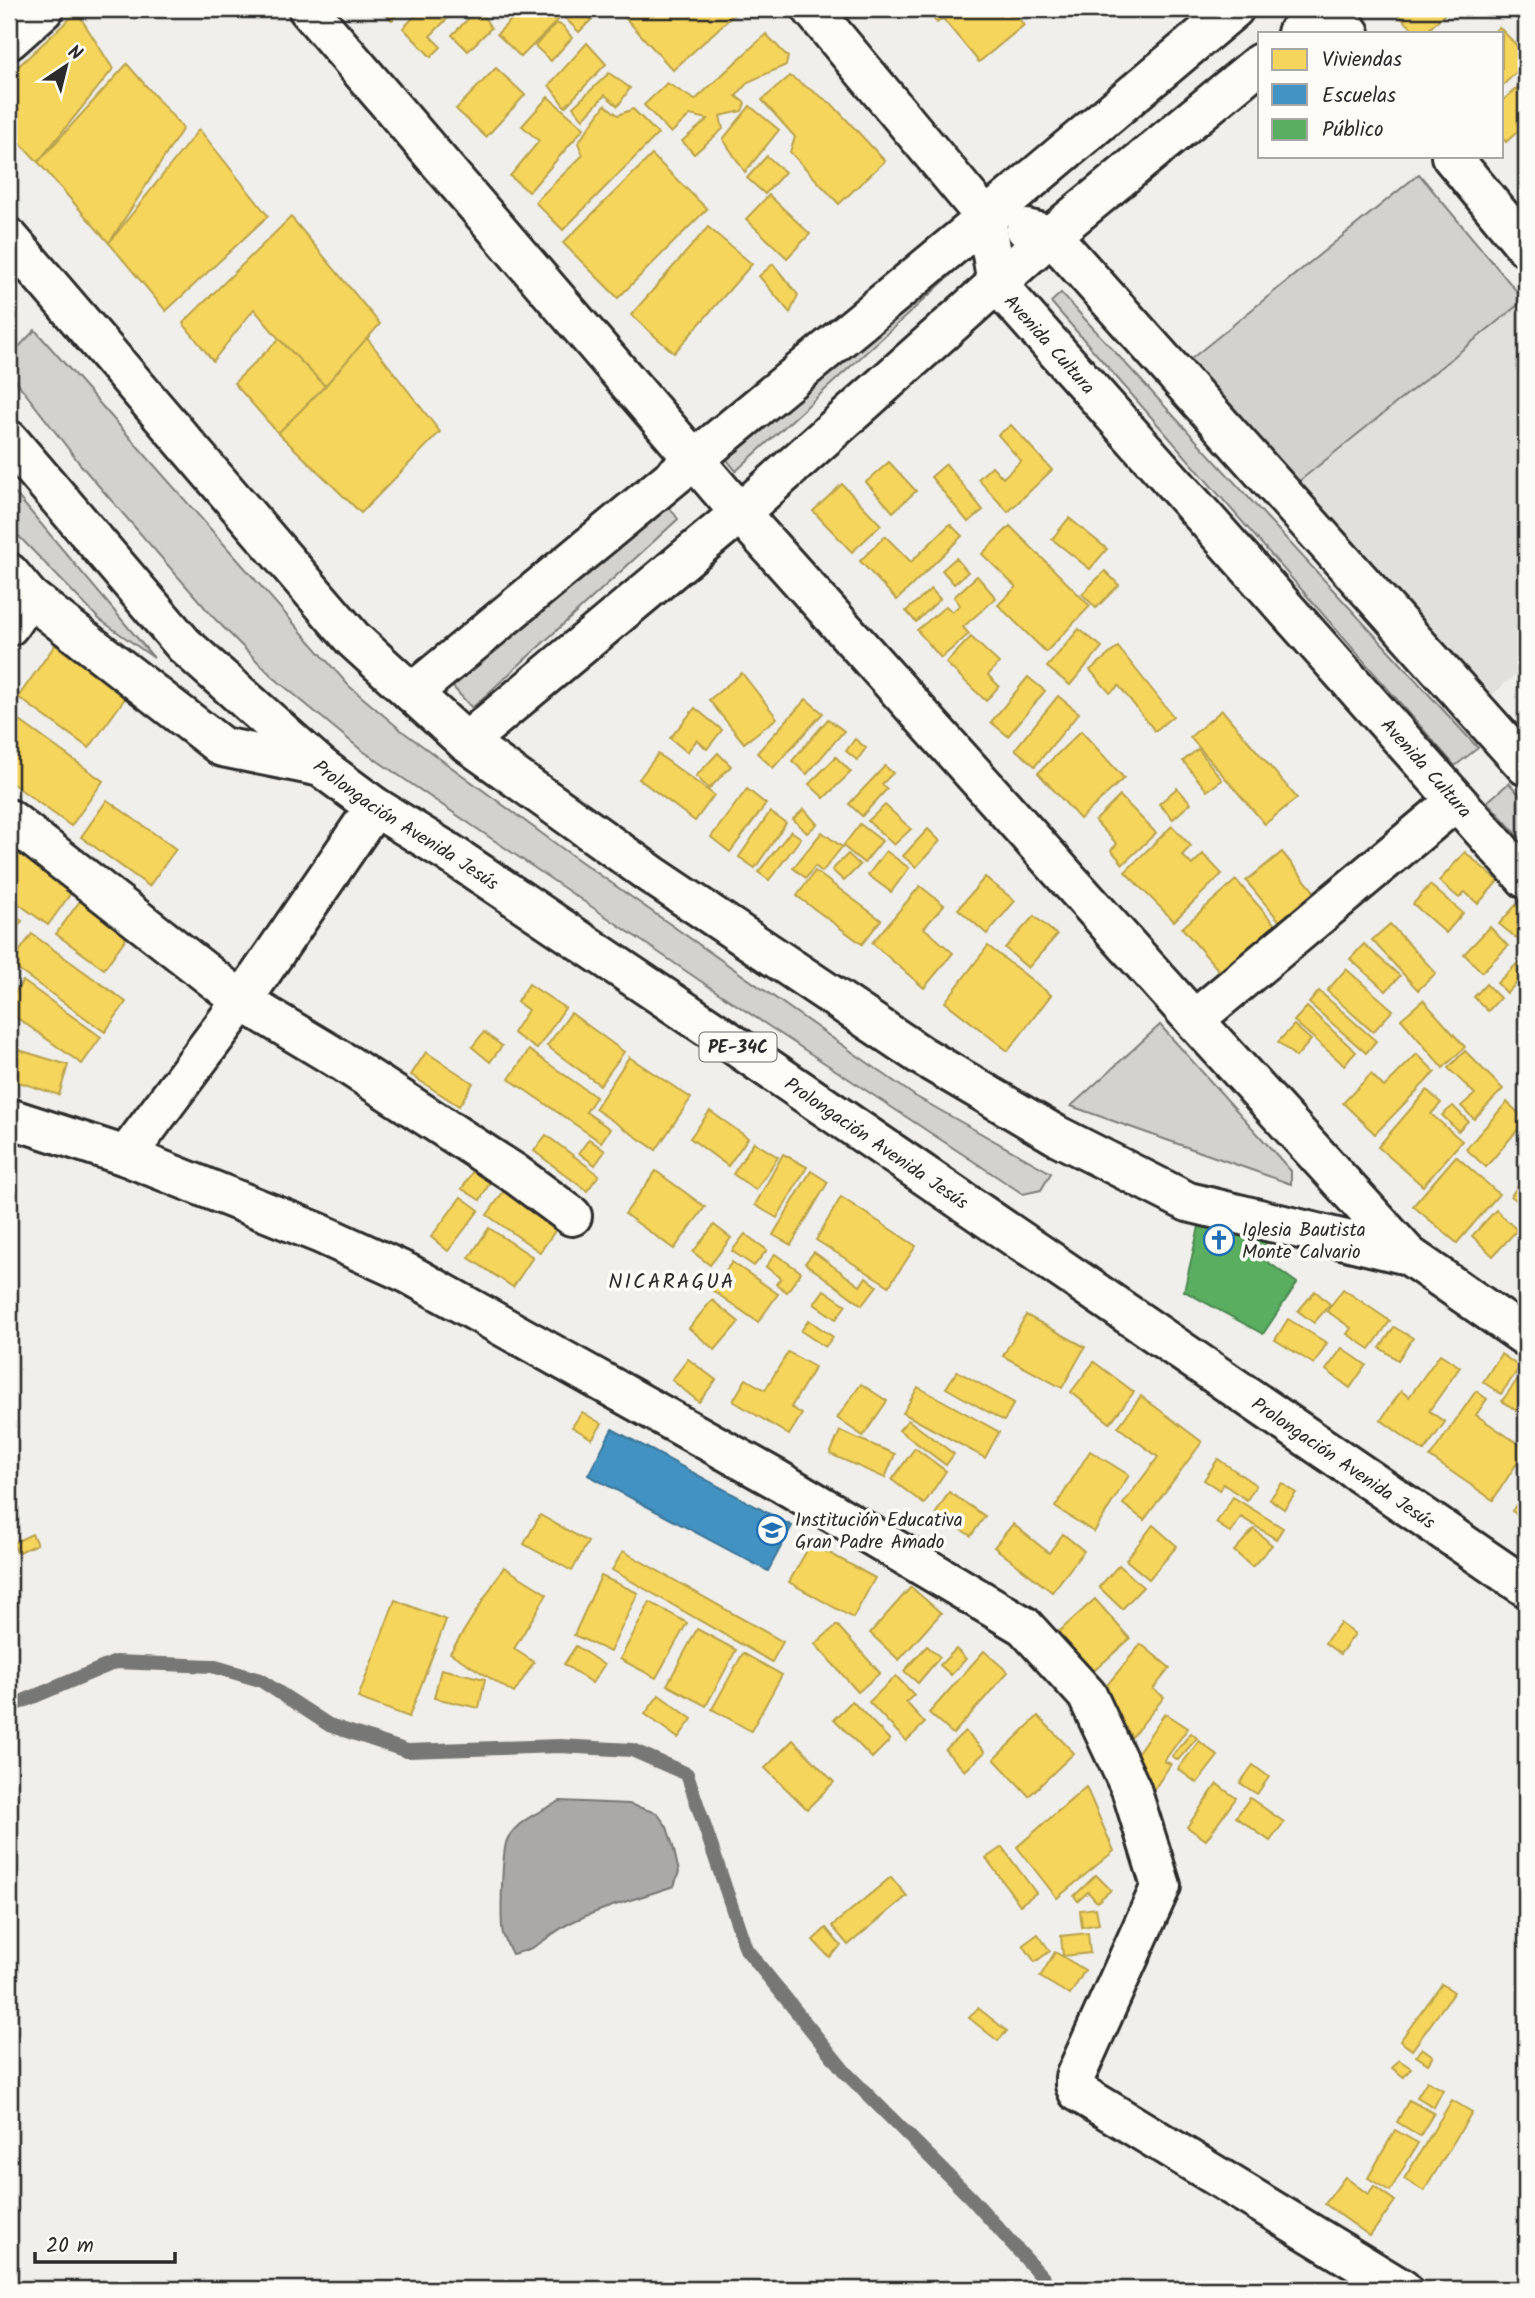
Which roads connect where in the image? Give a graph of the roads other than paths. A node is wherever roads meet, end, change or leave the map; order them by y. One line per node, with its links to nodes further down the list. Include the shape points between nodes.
1 (44, 9): 8 (street)
2 (308, 9): 17 (street)
3 (812, 9): 11 (street)
4 (1234, 9): 11 (street)
5 (1328, 9): 6 (street); 7 (street)
6 (1298, 32)
7 (1349, 32)
8 (9, 40)
9 (1258, 66): 12 (street)
10 (1453, 158): 13 (street)
11 (986, 218): 12 (street); 15 (street, Avenida Cultura); 17 (street)
12 (1051, 235): 15 (street); 22 (street)
13 (1526, 247)
14 (12, 249): 20 (street, via 353,639)
15 (997, 284): 18 (street); 24 (street, Avenida Cultura)
16 (9, 440): 23 (street, Prolongación Avenida Jesús / PE-34C, via 184,645)
17 (693, 460): 18 (street); 20 (street)
18 (740, 513): 21 (street); 29 (street)
19 (16, 599): 23 (street, via 222,747)
20 (412, 693): 21 (street)
21 (466, 742): 33 (street, via 652,875 911,1048 1056,1135 1188,1202)
22 (1522, 754)
23 (321, 767): 25 (street, Prolongación Avenida Jesús / PE-34C)
24 (1456, 801): 27 (street, Avenida Cultura); 29 (street)
25 (374, 807): 28 (street); 35 (street, Prolongación Avenida Jesús / PE-34C, via 677,1006)
26 (9, 819): 28 (street)
27 (1526, 879)
28 (242, 1001): 31 (street); 32 (street, via 345,1063)
29 (1194, 1020): 33 (street)
30 (9, 1118): 31 (street)
31 (126, 1156): 36 (street, via 409,1274 776,1479 1024,1626 1087,1695 1131,1789 1161,1886 1075,2085 1079,2092)
32 (572, 1216)
33 (1409, 1255): 34 (street)
34 (1526, 1337)
35 (1526, 1587)
36 (1402, 2289)

